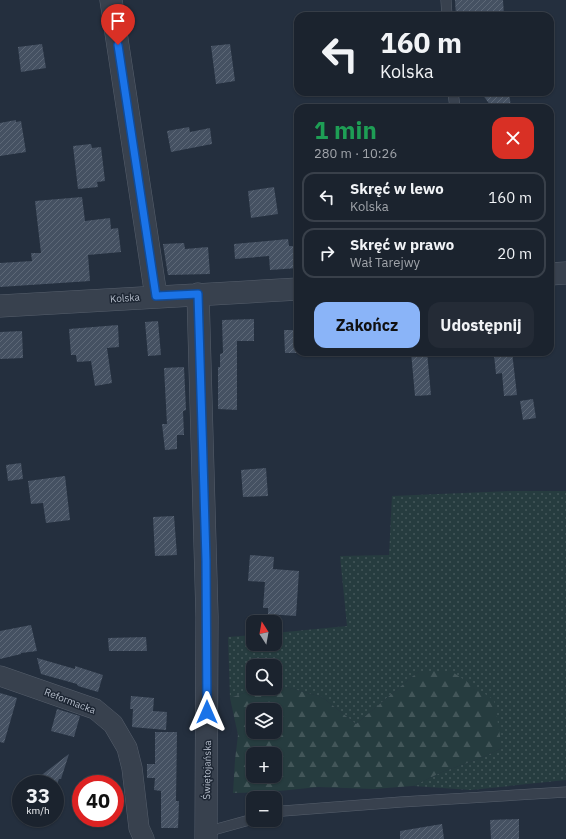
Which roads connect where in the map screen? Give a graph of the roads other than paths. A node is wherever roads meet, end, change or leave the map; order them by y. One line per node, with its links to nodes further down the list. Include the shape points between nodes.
1 (112, 0): 8 (street)
2 (446, 0): 3 (lane)
3 (447, 12)
4 (566, 273): 5 (street)
5 (554, 274)
6 (294, 289): 7 (street, Kolska)
7 (198, 294): 8 (street, Kolska); 14 (street, Świętojańska, via 207,616)
8 (156, 296): 9 (street, Kolska)
9 (0, 306)
10 (0, 676): 15 (street, Reformacka, via 95,709 113,724 127,748 139,828)
11 (566, 792): 12 (lane)
12 (282, 811)
13 (246, 821): 14 (lane)
14 (206, 835)
15 (144, 839)

